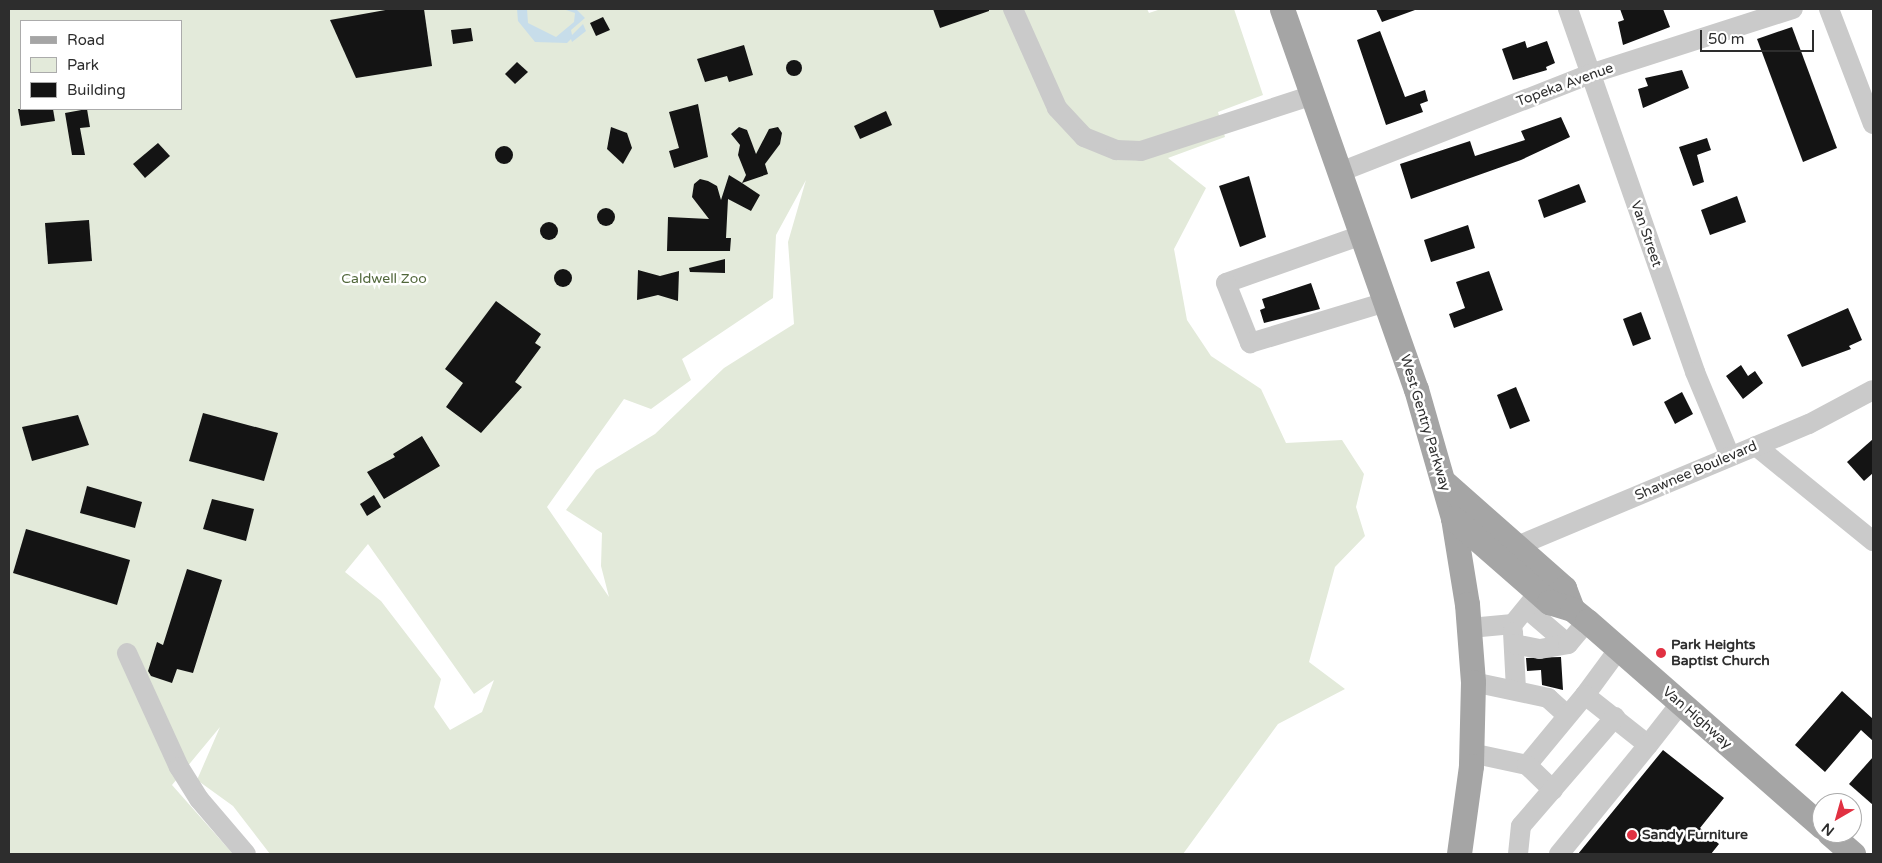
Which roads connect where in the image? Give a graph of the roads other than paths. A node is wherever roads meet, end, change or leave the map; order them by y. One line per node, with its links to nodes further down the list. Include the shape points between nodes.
1 (1013, 9): 7 (street, via 1057,108 1084,137 1116,150 1141,151)
2 (1282, 9): 7 (main road, West Gentry Parkway)
3 (1568, 9): 6 (street, Van Street)
4 (1794, 9): 6 (street, Topeka Avenue)
5 (1829, 9): 8 (street)
6 (1590, 74): 9 (street, Topeka Avenue); 14 (street, Van Street, via 1695,372)
7 (1313, 95): 9 (main road, West Gentry Parkway)
8 (1873, 124)
9 (1340, 172): 10 (main road, West Gentry Parkway)
10 (1362, 235): 11 (main road, West Gentry Parkway); 11 (street, via 1226,283 1250,343)
11 (1386, 302): 15 (main road, West Gentry Parkway)
12 (1873, 390): 13 (street, Shawnee Boulevard, via 1809,424)
13 (1756, 446): 14 (street, Shawnee Boulevard); 17 (street)
14 (1730, 456): 18 (street, Shawnee Boulevard)
15 (1445, 483): 16 (main road, West Gentry Parkway); 18 (main road, Van Highway)
16 (1453, 518): 19 (main road, Van Highway); 22 (main road, West Gentry Parkway)
17 (1873, 541)
18 (1517, 546): 20 (main road, Van Highway, via 1564,588)
19 (1533, 600): 20 (main road, Van Highway, via 1549,602); 21 (street); 24 (street)
20 (1579, 615): 24 (street); 25 (main road, Van Highway)
21 (1513, 624): 22 (street); 23 (street)
22 (1470, 628): 27 (main road, West Gentry Parkway)
23 (1514, 644): 24 (street, via 1540,649); 28 (street)
24 (1568, 644)
25 (1618, 650): 29 (street); 30 (main road, Van Highway)
26 (127, 653): 39 (street, via 179,767)
27 (1473, 682): 28 (street); 34 (main road, West Gentry Parkway)
28 (1516, 690): 31 (street, via 1548,698)
29 (1585, 694): 31 (street); 32 (street)
30 (1680, 704): 33 (street); 37 (main road, Van Highway)
31 (1567, 715): 35 (street)
32 (1615, 717): 33 (street); 36 (street)
33 (1648, 745): 42 (street)
34 (1471, 753): 35 (street); 40 (main road, West Gentry Parkway)
35 (1527, 765): 36 (street)
36 (1554, 790): 41 (street, via 1521,826)
37 (1812, 818)
38 (1840, 843): 43 (main road)
39 (246, 854)
40 (1461, 854)
41 (1518, 854)
42 (1559, 854)
43 (1853, 854)

